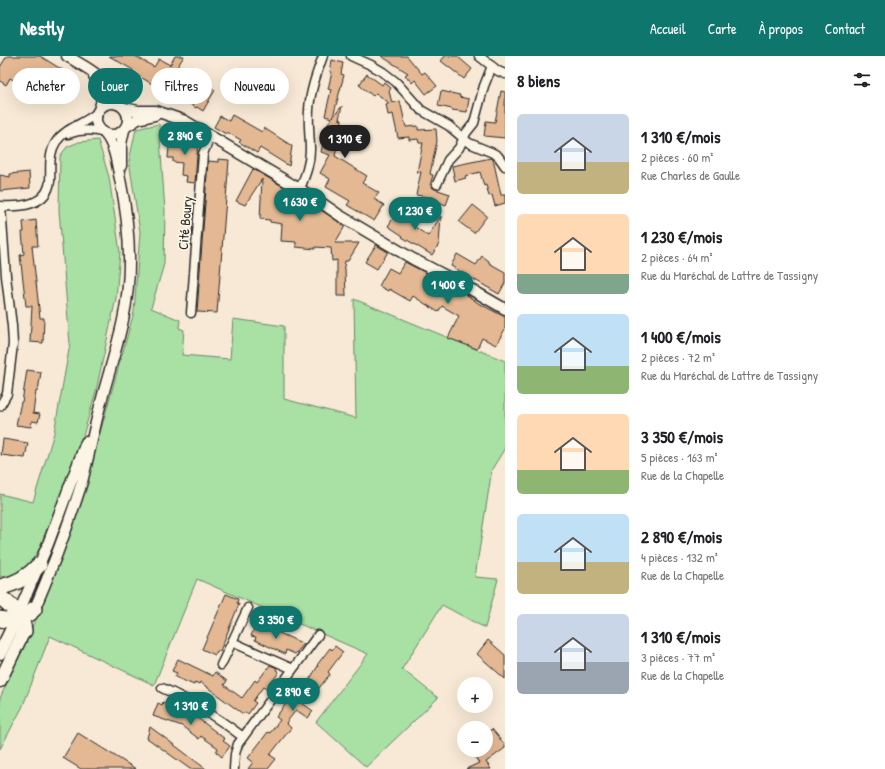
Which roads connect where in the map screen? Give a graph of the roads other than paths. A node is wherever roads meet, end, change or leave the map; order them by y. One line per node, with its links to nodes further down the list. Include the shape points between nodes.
1 (67, 56): 5 (street)
2 (324, 56): 18 (street, via 311,96 310,151)
3 (350, 56): 14 (street, via 383,72 396,82 421,110)
4 (479, 56): 6 (street)
5 (80, 63): 8 (street, via 101,76); 9 (street, via 99,84 102,97)
6 (492, 66): 7 (street); 14 (street, via 476,118)
7 (504, 74)
8 (120, 106): 9 (street, via 107,104); 10 (street); 11 (street, via 128,116)
9 (99, 111): 12 (street, via 96,121); 15 (street, via 71,128)
10 (171, 115): 11 (street, via 144,117); 13 (street)
11 (126, 128): 12 (street, via 116,135); 19 (street, via 121,154)
12 (103, 133): 15 (street, via 89,130 76,132); 19 (street, via 109,139 114,152)
13 (210, 136): 18 (street); 22 (street, Cité Boury, via 204,154)
14 (464, 138): 16 (street, via 498,156); 17 (street, via 445,166)
15 (57, 141): 20 (street, via 50,157 50,181 44,195 30,204)
16 (505, 166)
17 (437, 184)
18 (300, 189): 21 (street, via 332,212)
19 (124, 196): 23 (street, via 129,228 129,281 123,321)
20 (0, 206): 24 (street, via 13,344 7,394)
21 (505, 309)
22 (190, 313)
23 (101, 403): 25 (street); 29 (street, via 76,501)
24 (0, 406)
25 (39, 565): 26 (highway, via 12,584); 31 (street)
26 (0, 586)
27 (0, 597): 31 (highway, via 7,602)
28 (248, 608): 33 (street)
29 (34, 609): 31 (highway)
30 (0, 619): 31 (highway)
31 (20, 621): 34 (main road); 37 (main road)
32 (318, 635): 36 (street)
33 (232, 642): 35 (street); 36 (street)
34 (0, 653)
35 (221, 665)
36 (293, 669): 39 (street)
37 (0, 681)
38 (162, 688): 39 (street, via 195,704)
39 (243, 737): 40 (street, via 236,749)
40 (234, 769)

